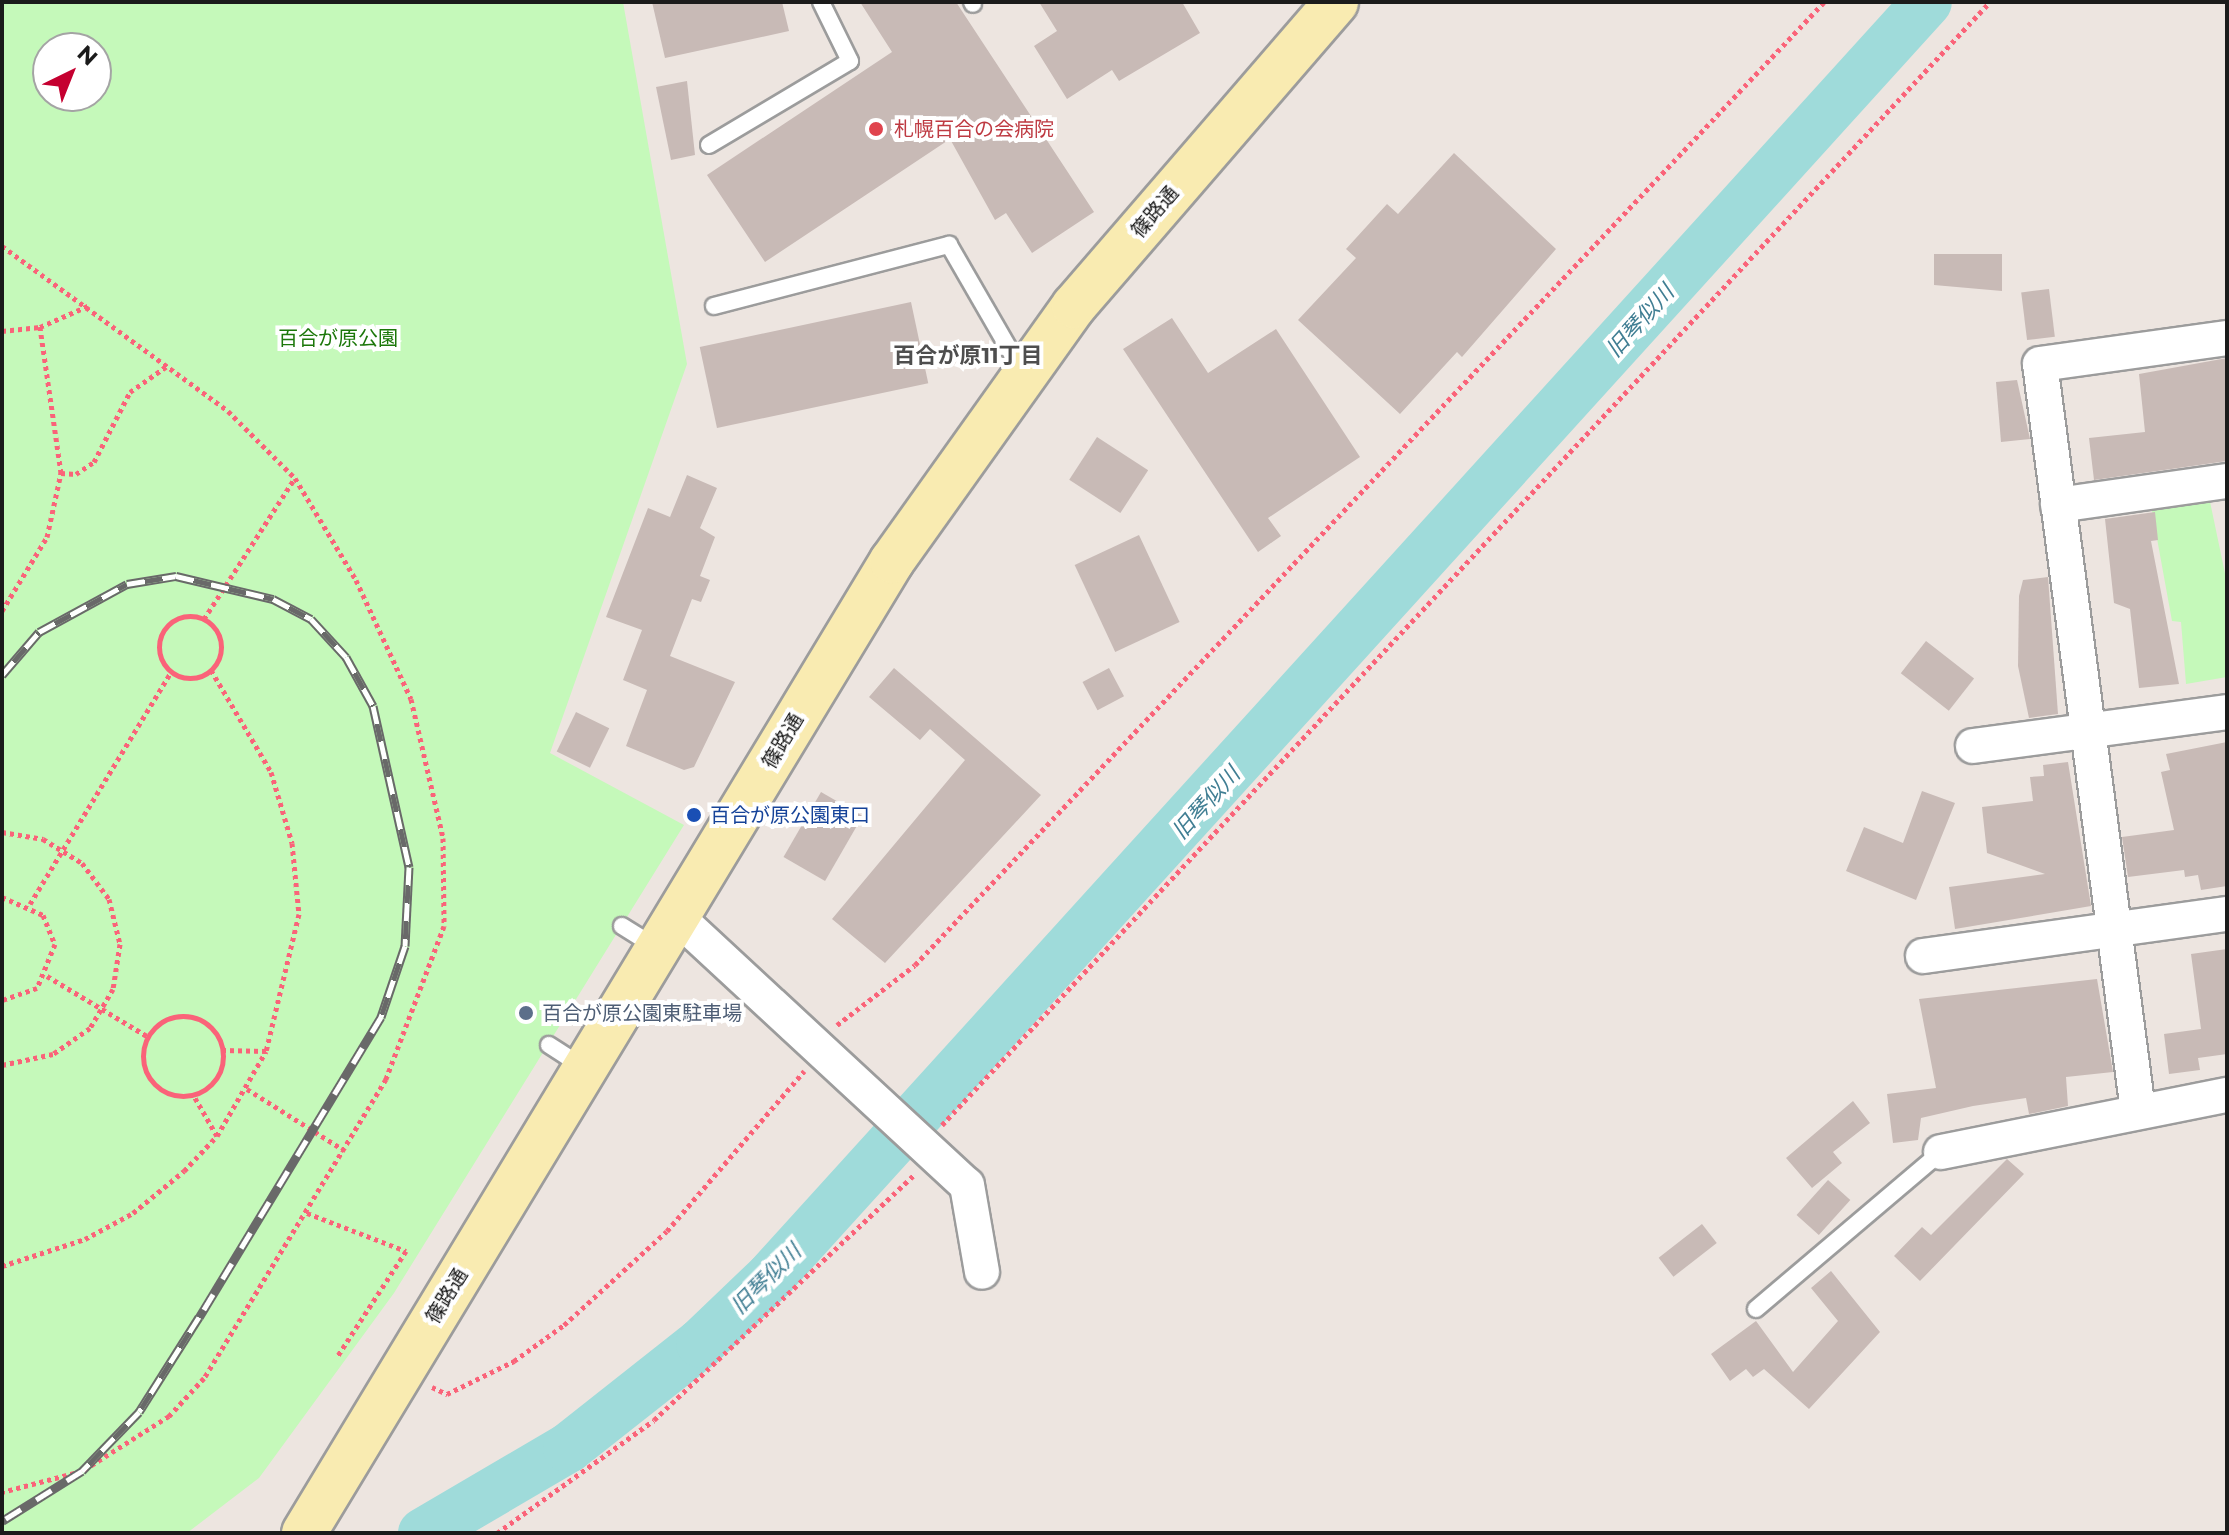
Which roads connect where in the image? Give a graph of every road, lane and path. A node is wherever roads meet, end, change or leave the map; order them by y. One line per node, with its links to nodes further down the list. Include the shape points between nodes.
1 (821, 2): 5 (lane, via 850,61)
2 (1336, 2): 13 (street, 篠路通)
3 (1824, 2): 41 (path)
4 (1990, 2): 49 (path)
5 (709, 145)
6 (2, 246): 7 (path)
7 (91, 305): 9 (path); 12 (path)
8 (714, 306): 13 (lane, via 949,245)
9 (40, 327): 10 (path); 14 (path)
10 (2, 331)
11 (2227, 338): 17 (street, via 2040,364)
12 (167, 366): 14 (path, via 130,392 94,462 76,474); 15 (path, via 228,411)
13 (1024, 375): 32 (street, 篠路通, via 892,561)
14 (61, 473): 18 (path, via 47,537)
15 (295, 478): 19 (path); 50 (path, via 356,580 411,699 443,838 444,926 414,1021)
16 (2227, 481): 17 (street)
17 (2058, 505): 23 (street)
18 (2, 611)
19 (204, 619): 20 (path, via 221,642); 21 (path, via 189,615 163,630 161,660)
20 (211, 670): 21 (path, via 198,677); 40 (path, via 256,739 292,843 299,914)
21 (171, 672): 26 (path)
22 (2227, 712): 23 (street)
23 (2086, 732): 24 (street); 31 (street)
24 (1973, 746)
25 (2, 832): 26 (path)
26 (64, 849): 28 (path); 36 (path, via 97,880 117,921 119,966)
27 (2, 897): 28 (path)
28 (30, 904): 34 (path, via 51,929)
29 (2227, 914): 31 (street)
30 (622, 926): 32 (lane)
31 (2114, 927): 33 (street); 47 (street)
32 (667, 933): 41 (street); 43 (street, 篠路通)
33 (1923, 956)
34 (47, 976): 35 (path, via 23,996); 36 (path)
35 (2, 1000)
36 (103, 1009): 37 (path); 42 (path, via 53,1054)
37 (147, 1036): 39 (path, via 166,1020 190,1016 217,1034); 46 (path, via 142,1051 150,1081 162,1092)
38 (549, 1045): 43 (lane)
39 (223, 1050): 40 (path); 46 (path, via 217,1079)
40 (266, 1051): 44 (path)
41 (827, 1055): 49 (street); 57 (path, via 667,1231 564,1325 514,1361 447,1394)
42 (2, 1065)
43 (588, 1070): 57 (street, 篠路通)
44 (247, 1089): 48 (path); 50 (path)
45 (2227, 1095): 47 (street)
46 (194, 1096): 48 (path)
47 (2138, 1111): 51 (street)
48 (217, 1136): 53 (path, via 133,1213 75,1243)
49 (925, 1146): 54 (street, via 967,1185); 60 (path, via 919,1171 800,1277 713,1369)
50 (344, 1150): 52 (path)
51 (1941, 1152): 55 (lane)
52 (307, 1213): 56 (path, via 406,1251); 58 (path, via 204,1378 169,1416 82,1471)
53 (2, 1266)
54 (982, 1272)
55 (1756, 1309)
56 (337, 1357)
57 (401, 1370): 59 (street, 篠路通)
58 (2, 1492)
59 (304, 1533)
60 (497, 1533)

